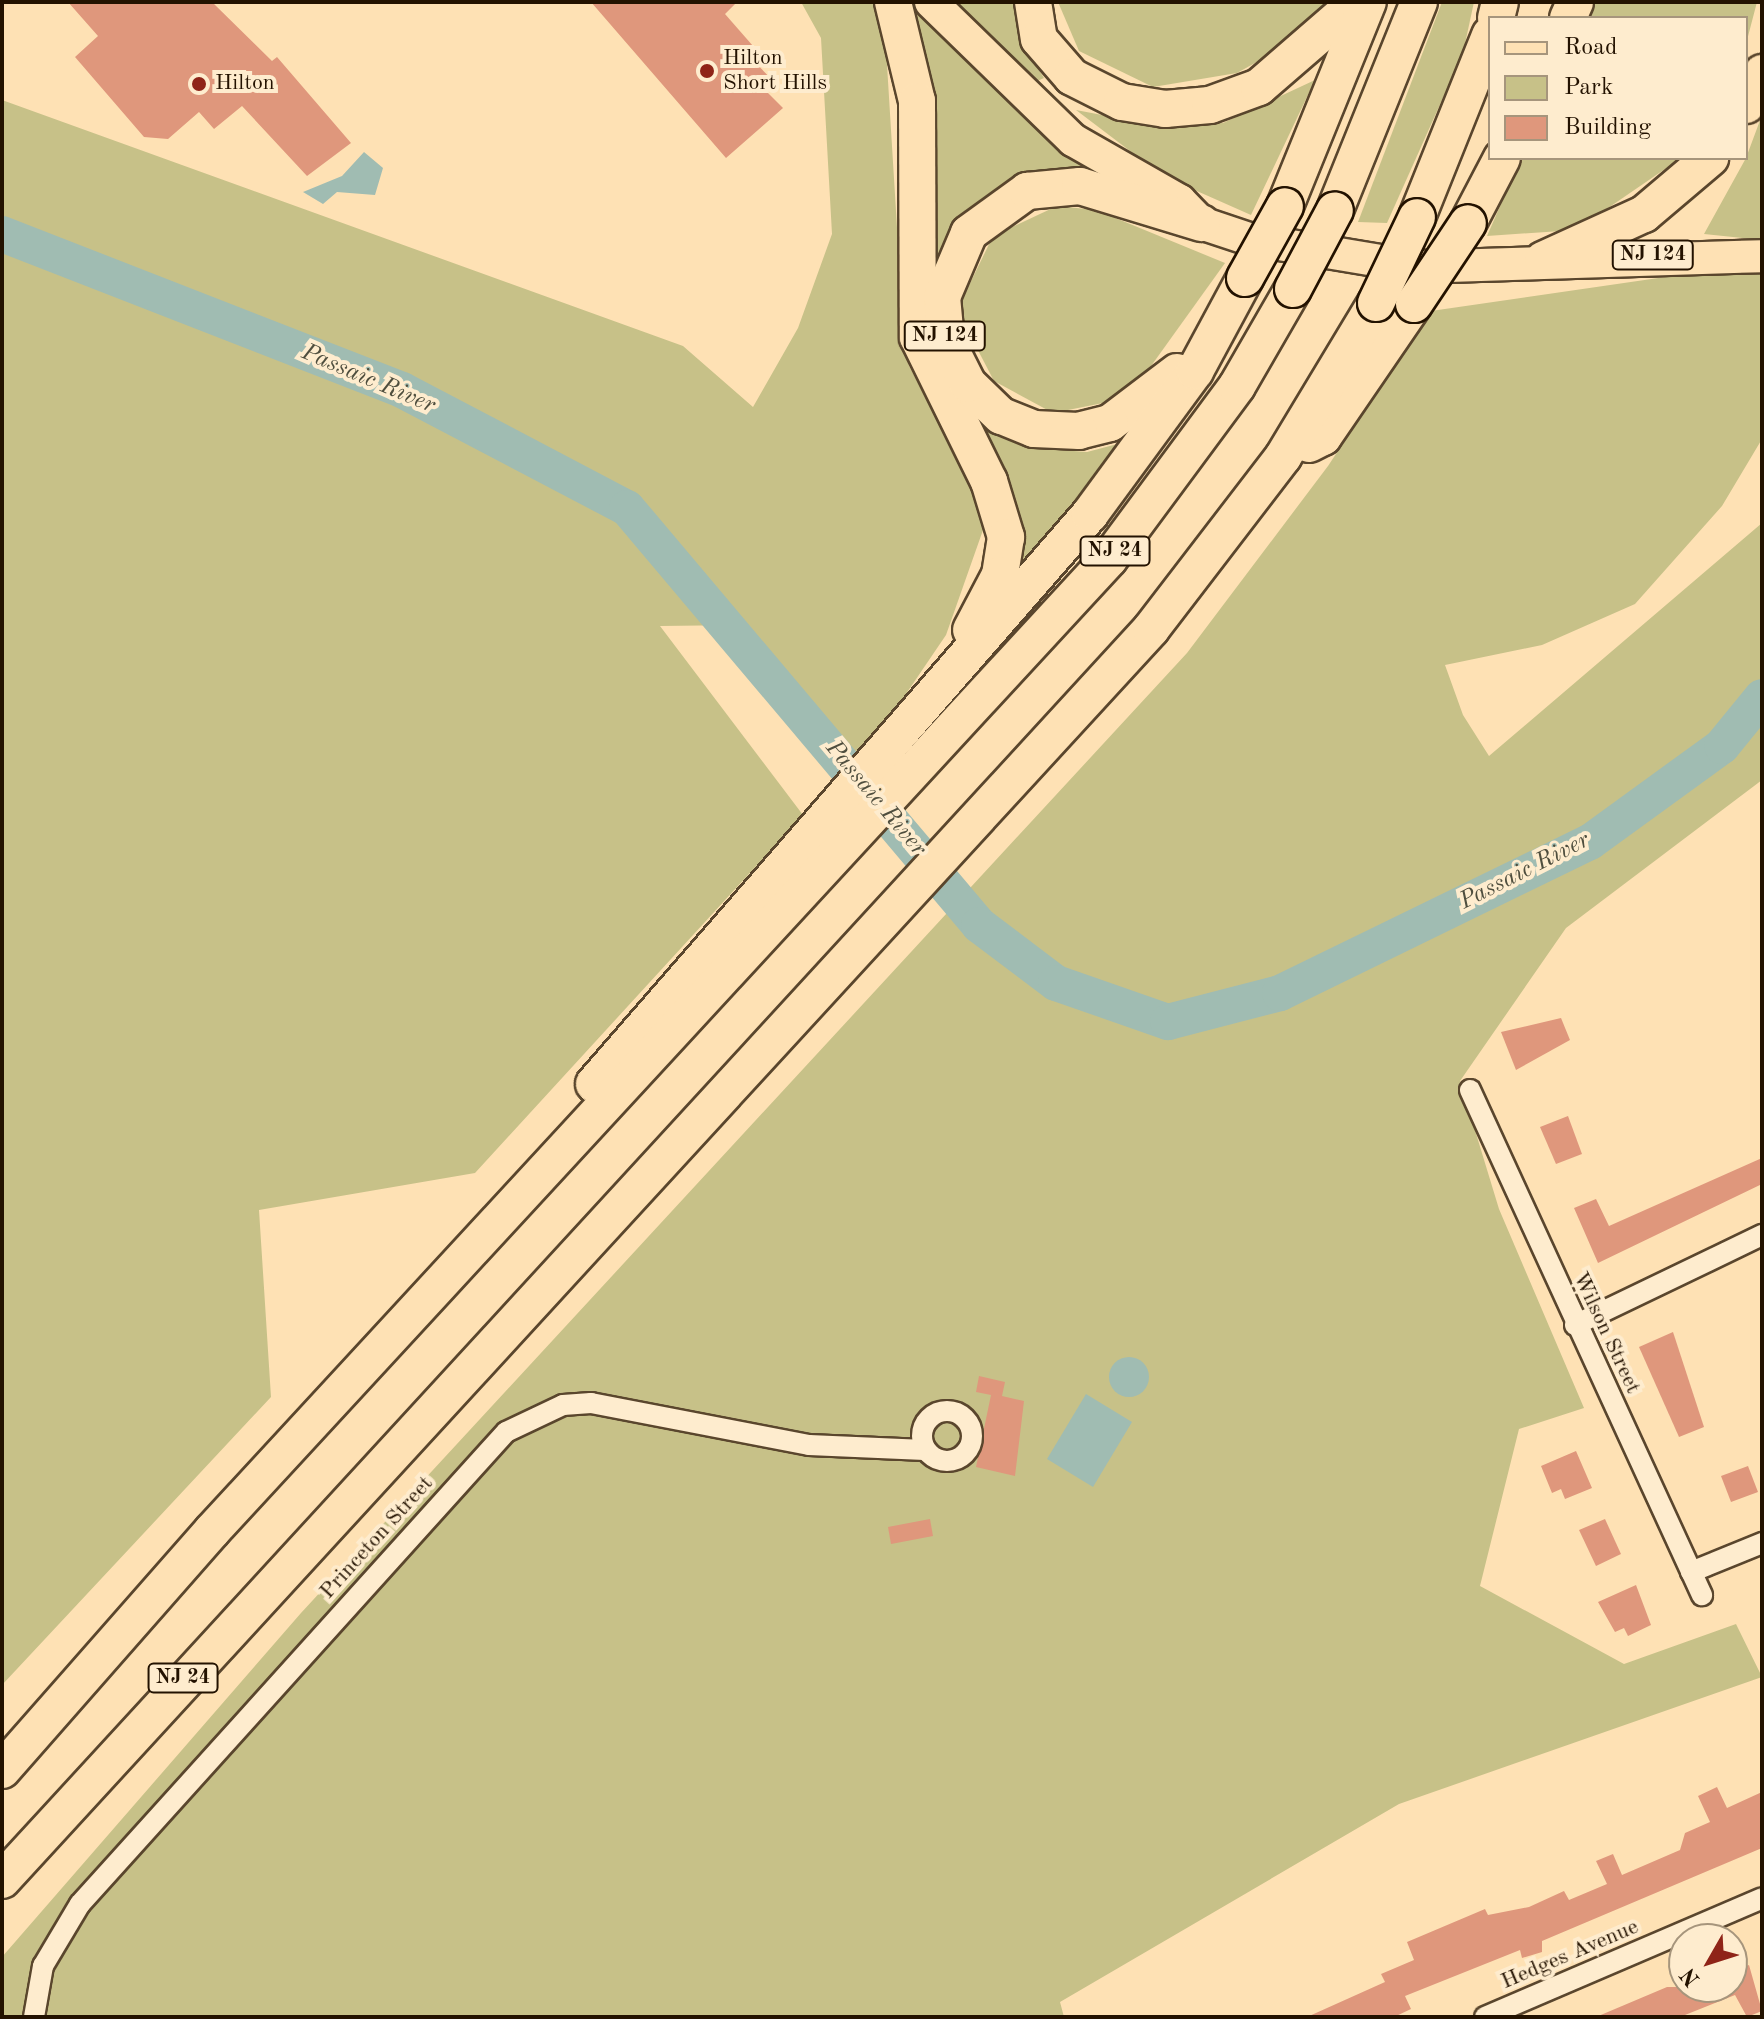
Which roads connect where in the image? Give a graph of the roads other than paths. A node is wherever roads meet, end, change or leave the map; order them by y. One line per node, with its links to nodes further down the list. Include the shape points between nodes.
1 (893, 2): 17 (highway, via 917,101 918,337 993,491 1006,537 993,590)
2 (931, 2): 12 (main road, via 1073,140 1180,201)
3 (1033, 2): 4 (highway, via 1039,39 1072,77 1122,102 1165,109 1210,105 1259,87)
4 (1357, 2)
5 (1368, 2): 15 (highway, NJ 124, bridge, via 1285,206)
6 (1419, 2): 18 (highway, NJ 24, bridge, via 1335,210 1237,386 1109,559 901,785)
7 (1488, 40): 16 (highway, NJ 24, bridge, via 1417,217 1376,303)
8 (1762, 73): 9 (highway)
9 (1748, 101)
10 (1501, 160): 16 (highway, bridge, via 1468,223 1323,437)
11 (1708, 160): 14 (highway, via 1644,214)
12 (1201, 223): 14 (main road, NJ 124, via 1371,264); 15 (highway, NJ 124, via 1080,186 1027,191 987,214 952,260 942,297 946,340 968,384 991,409 1034,429 1079,431 1129,415 1153,397)
13 (1762, 256): 14 (main road, NJ 124)
14 (1543, 260)
15 (1219, 322): 17 (highway, via 1139,451)
16 (1283, 457): 27 (highway, NJ 24, via 1151,629)
17 (943, 681): 18 (highway, via 876,761)
18 (835, 834): 26 (highway, NJ 24, via 545,1172)
19 (1470, 1090): 21 (street, Wilson Street)
20 (1762, 1235): 21 (street)
21 (1575, 1325): 24 (street, Wilson Street)
22 (925, 1450): 29 (street, Princeton Street, via 809,1445 591,1403 563,1405 506,1432 80,1904 43,1966)
23 (1762, 1543): 24 (street)
24 (1691, 1572): 25 (street, Wilson Street)
25 (1702, 1595)
26 (2, 1770)
27 (2, 1880)
28 (1762, 1898): 30 (street, Hedges Avenue)
29 (34, 2017)
30 (1485, 2017)

